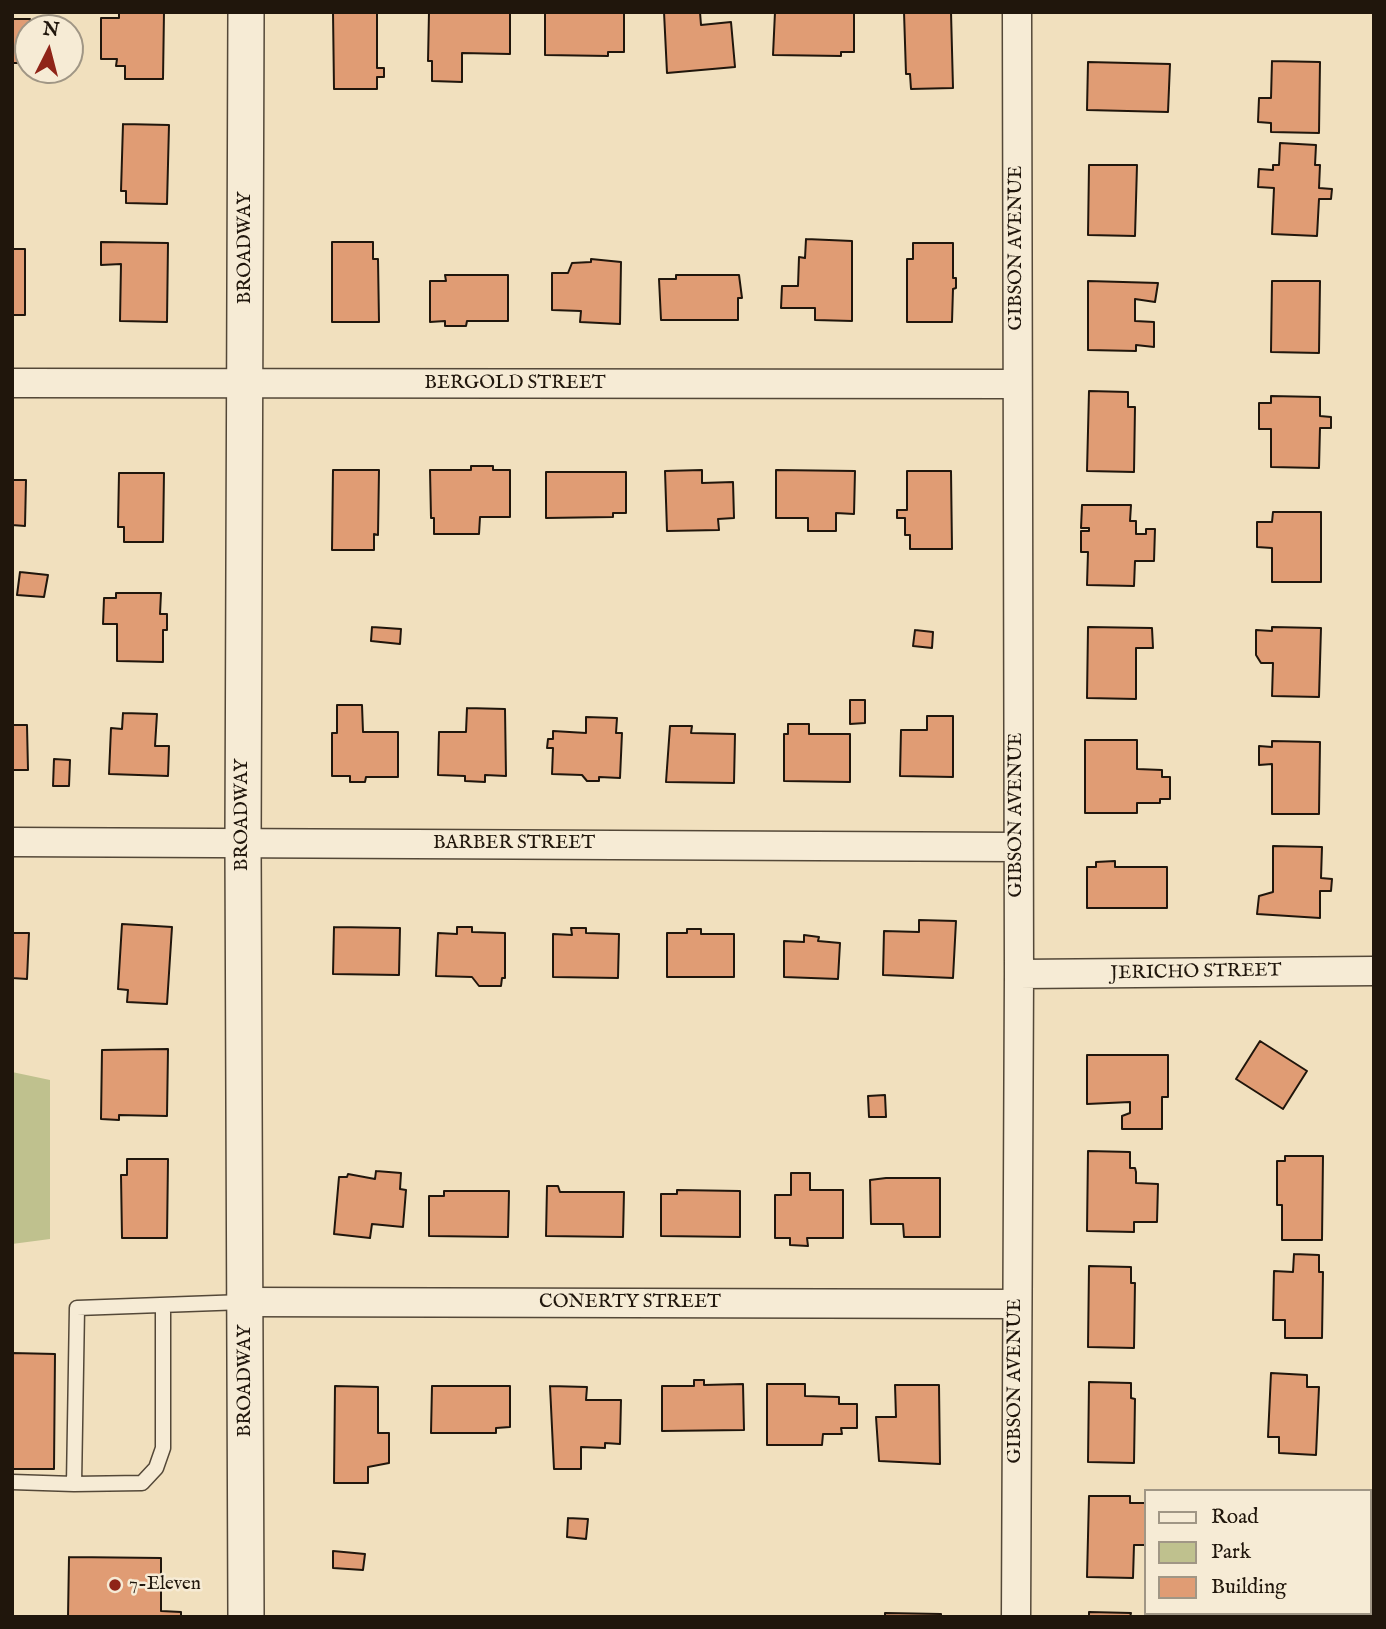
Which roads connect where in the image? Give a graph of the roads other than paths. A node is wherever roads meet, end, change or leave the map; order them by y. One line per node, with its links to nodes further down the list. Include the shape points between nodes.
1 (246, 12): 4 (street, BROADWAY)
2 (1017, 12): 5 (street, GIBSON AVENUE)
3 (12, 383): 4 (street, BERGOLD STREET)
4 (246, 384): 5 (street, BERGOLD STREET); 7 (street, BROADWAY)
5 (1017, 384): 8 (street, GIBSON AVENUE)
6 (12, 842): 7 (street, BARBER STREET)
7 (243, 843): 8 (street, BARBER STREET); 11 (street, BROADWAY)
8 (1016, 847): 10 (street, GIBSON AVENUE)
9 (1374, 971): 10 (street, JERICHO STREET)
10 (1019, 974): 12 (street, GIBSON AVENUE)
11 (245, 1302): 12 (street, CONERTY STREET); 13 (lane); 16 (street, BROADWAY)
12 (1016, 1304): 17 (street, GIBSON AVENUE)
13 (163, 1305): 15 (lane, via 163,1448 156,1468 142,1483); 15 (lane, via 77,1308)
14 (12, 1482): 15 (lane)
15 (74, 1484)
16 (246, 1617)
17 (1016, 1617)

